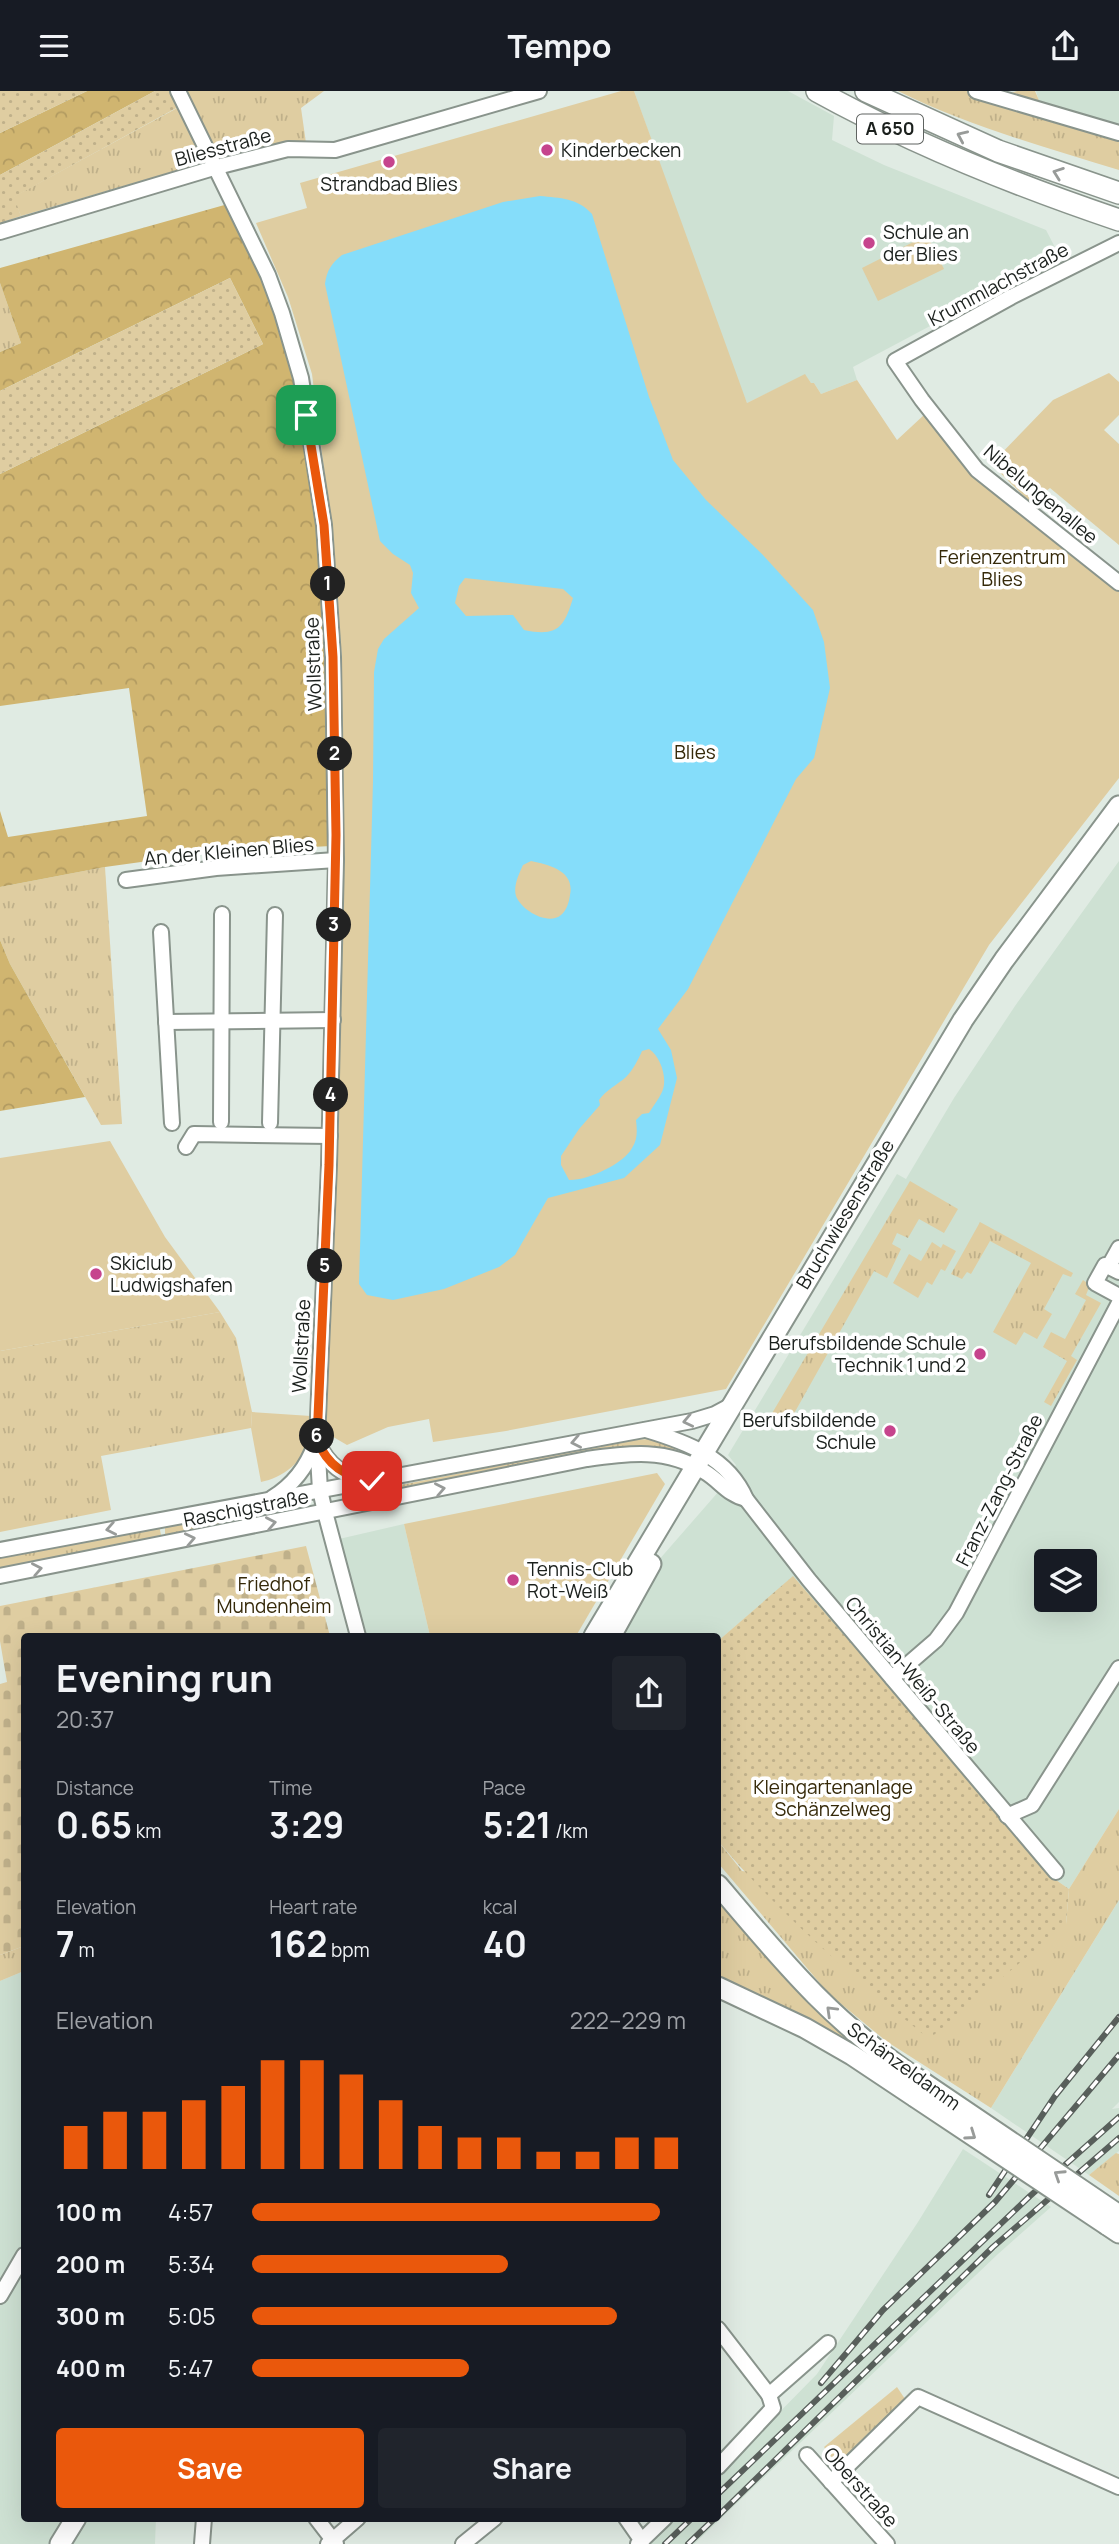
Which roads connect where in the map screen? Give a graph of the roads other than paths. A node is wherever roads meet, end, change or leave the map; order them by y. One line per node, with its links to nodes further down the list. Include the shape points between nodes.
1 (178, 91): 7 (street, Wollstraße)
2 (538, 91): 7 (street, Bliesstraße, via 335,150 288,149)
3 (817, 91): 11 (highway, A 650, via 915,140)
4 (866, 91): 8 (highway, A 650, one-way to 4, via 998,151)
5 (976, 91): 6 (street)
6 (1119, 133)
7 (217, 167): 12 (street, Bliesstraße); 18 (street, Wollstraße, via 268,275 301,378 325,538 333,657)
8 (1094, 185): 9 (highway); 10 (highway, A 650)
9 (1119, 185)
10 (1119, 193)
11 (1119, 220)
12 (0, 232)
13 (1119, 243): 14 (street, Krummlachstraße)
14 (895, 361): 15 (street, Nibelungenallee, via 977,470)
15 (1119, 583)
16 (1119, 807): 36 (main road, Bruchwiesenstraße, via 963,1020)
17 (1119, 827): 39 (main road, Bruchwiesenstraße, via 992,996)
18 (336, 860): 19 (street, An der Kleinen Blies); 23 (street, Wollstraße)
19 (126, 880)
20 (222, 914): 24 (street)
21 (275, 915): 25 (street)
22 (161, 932): 26 (street)
23 (333, 1020): 25 (street); 30 (street, Wollstraße)
24 (222, 1021): 25 (street); 26 (street); 27 (street)
25 (273, 1021): 29 (street)
26 (166, 1022): 28 (street)
27 (221, 1122)
28 (172, 1123)
29 (271, 1123)
30 (330, 1136): 31 (street, via 194,1134); 38 (street, Wollstraße)
31 (186, 1147)
32 (1119, 1248): 33 (street)
33 (1114, 1269): 34 (street, via 1105,1265 1095,1283)
34 (1119, 1296)
35 (1119, 1303): 52 (street, Franz-Zang-Straße, via 966,1595 936,1640)
36 (730, 1406): 37 (street, one-way to 37, via 692,1421); 39 (main road, Bruchwiesenstraße)
37 (643, 1429): 39 (street, Raschigstraße, via 682,1441); 40 (street, Raschigstraße, one-way to 40)
38 (317, 1440): 40 (street, via 338,1471); 41 (street, Wollstraße); 42 (street, via 299,1475)
39 (703, 1462): 43 (street, Raschigstraße, one-way to 39, via 629,1453); 49 (main road, Bruchwiesenstraße); 50 (main road, Bruchwiesenstraße); 52 (street, Christian-Weiß-Straße, via 733,1496 746,1499)
40 (372, 1481): 41 (street, Raschigstraße)
41 (320, 1490): 42 (street, Raschigstraße); 43 (street, Wollstraße)
42 (268, 1500): 44 (street, Raschigstraße)
43 (325, 1512): 45 (street, Raschigstraße, one-way to 43); 48 (street, Wollstraße)
44 (158, 1520): 45 (street); 46 (street, Raschigstraße, one-way to 46)
45 (163, 1545): 47 (street, Raschigstraße, one-way to 45)
46 (0, 1550)
47 (0, 1576)
48 (357, 1633)
49 (596, 1633)
50 (613, 1633)
51 (1119, 1668): 53 (street, via 1031,1805)
52 (892, 1678): 53 (street, Christian-Weiß-Straße)
53 (1007, 1816): 54 (street, Christian-Weiß-Straße)
54 (1055, 1872)
55 (721, 1889): 57 (main road, Schänzeldamm, one-way to 55, via 799,1980)
56 (721, 1988): 57 (main road, Schänzeldamm)
57 (920, 2090): 58 (main road, Schänzeldamm, bridge)
58 (1115, 2221)
59 (21, 2260): 60 (street)
60 (0, 2296)
61 (721, 2333): 63 (street)
62 (828, 2343): 63 (street)
63 (769, 2395): 65 (street, via 773,2408)
64 (807, 2455): 66 (street, Oberstraße)
65 (721, 2464)
66 (831, 2481): 67 (street, via 918,2397); 80 (street, Oberstraße)
67 (1119, 2487)
68 (74, 2522): 77 (main road)
69 (204, 2522): 78 (street)
70 (319, 2522): 76 (street)
71 (354, 2522): 76 (street)
72 (490, 2522): 79 (street)
73 (628, 2522): 75 (street)
74 (661, 2522): 75 (street)
75 (640, 2542)
76 (332, 2543)
77 (60, 2544)
78 (202, 2544)
79 (463, 2544)
80 (887, 2544)

